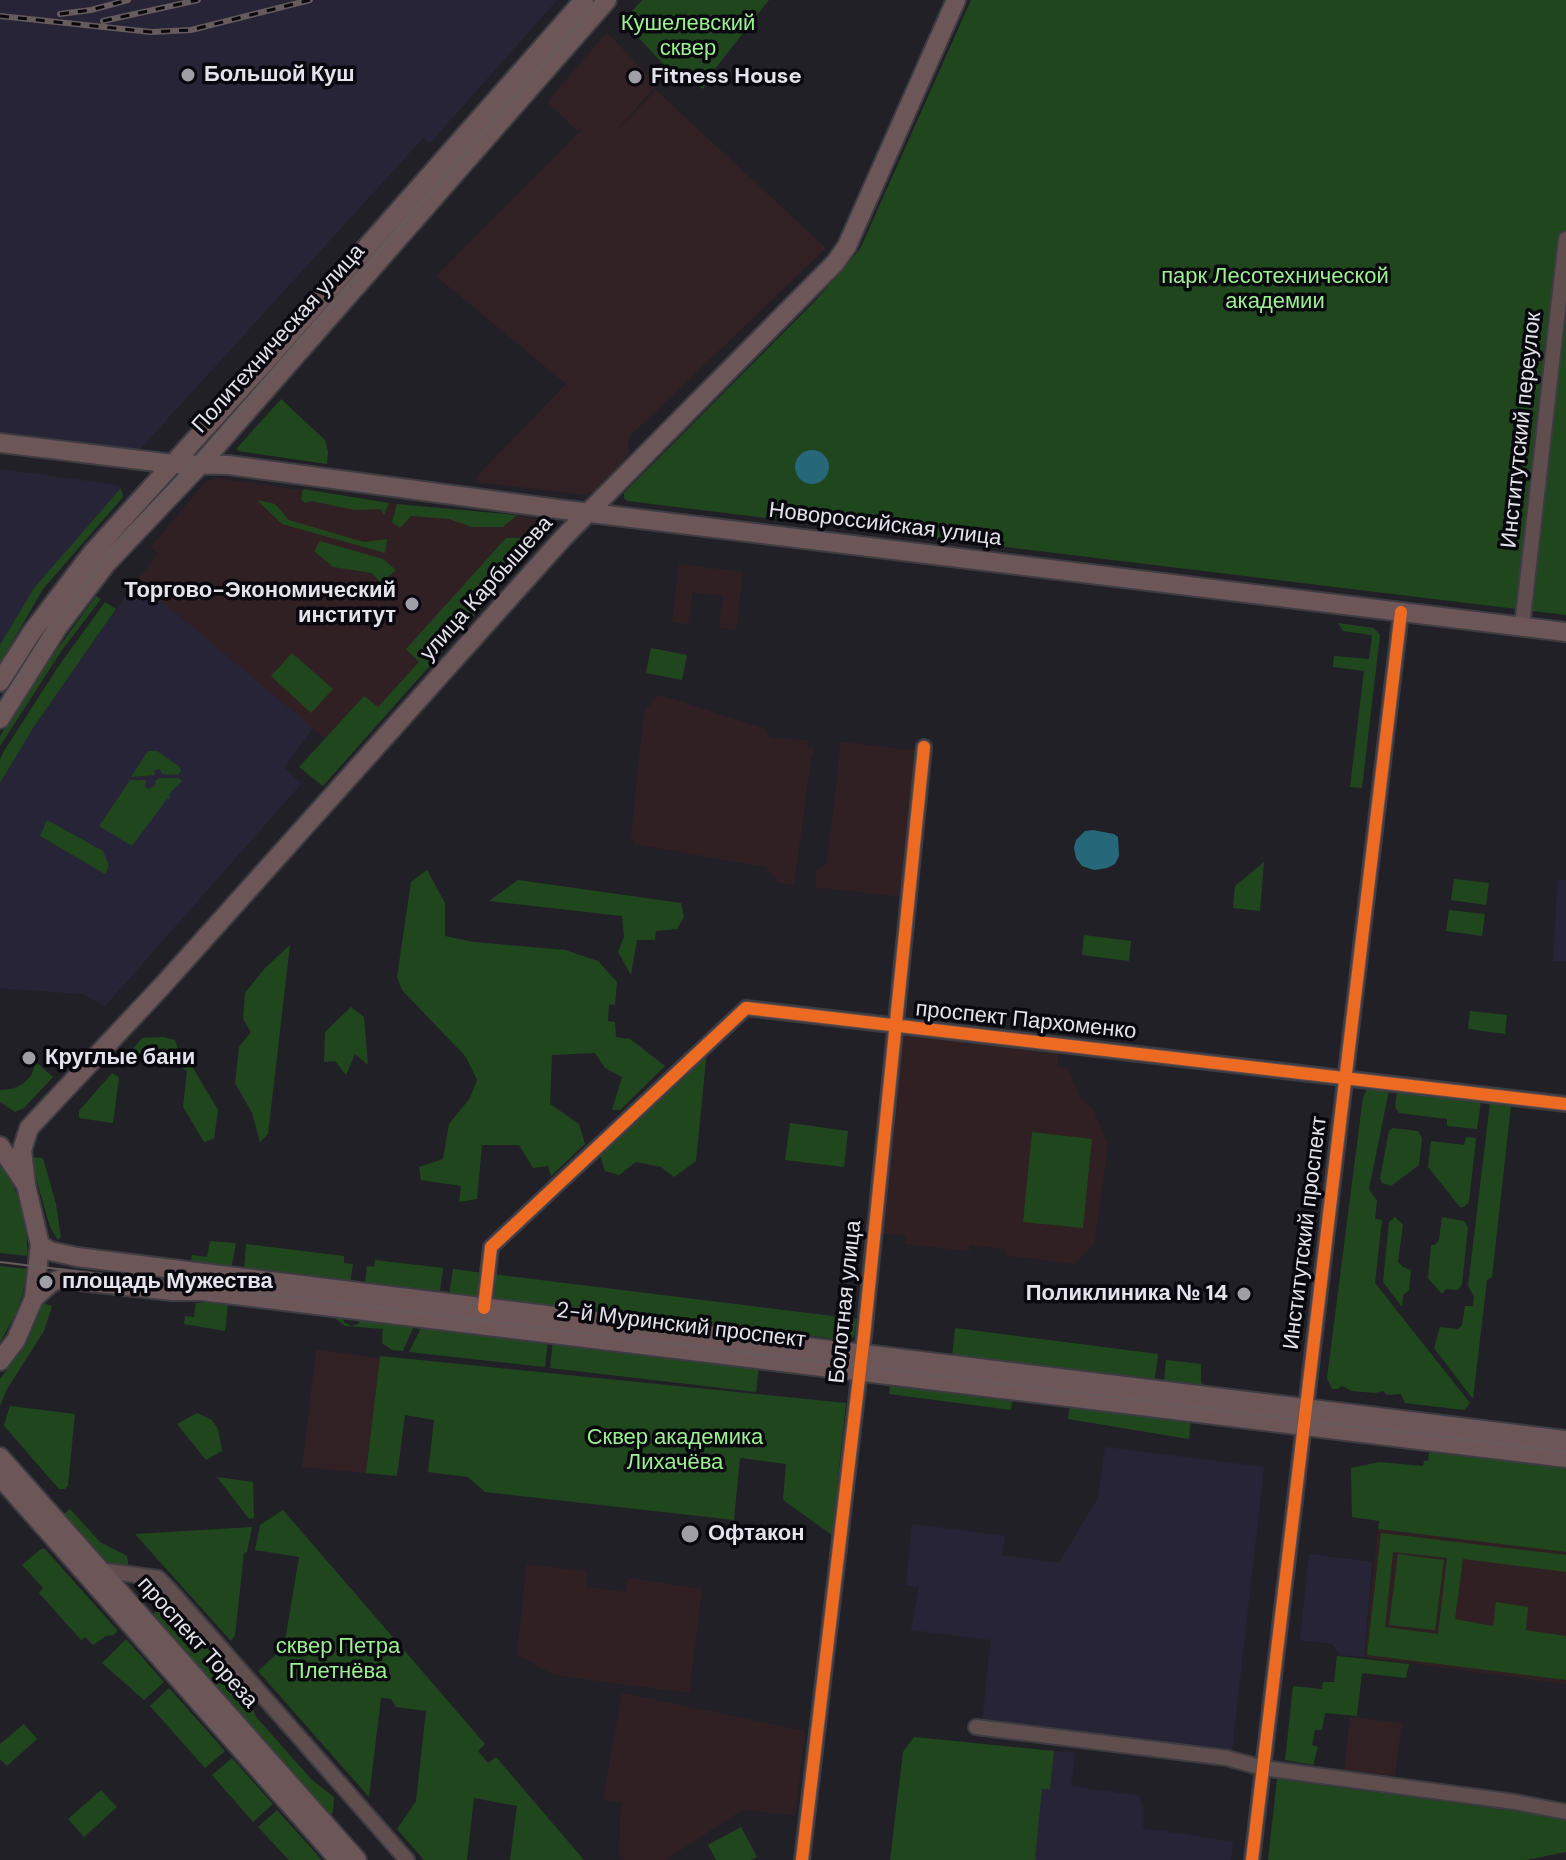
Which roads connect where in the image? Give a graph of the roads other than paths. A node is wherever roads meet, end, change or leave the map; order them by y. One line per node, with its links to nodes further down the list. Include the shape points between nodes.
1 (584, 0): 7 (main road, Политехническая улица)
2 (607, 0): 6 (main road, Политехническая улица)
3 (956, 0): 8 (main road, улица Карбышева, via 847,246 822,279)
4 (1566, 239): 10 (street, Институтский переулок)
5 (0, 446): 7 (main road, Новороссийская улица)
6 (199, 466): 7 (main road, Новороссийская улица); 8 (main road, Новороссийская улица, via 228,465); 13 (main road, Политехническая улица, via 106,564 58,627)
7 (171, 467): 12 (main road, Политехническая улица, via 73,575)
8 (590, 513): 9 (main road, Новороссийская улица); 19 (main road, улица Карбышева, via 29,1128 22,1150)
9 (1401, 612): 10 (main road, Новороссийская улица); 16 (street, Институтский проспект)
10 (1522, 626): 11 (main road, Новороссийская улица)
11 (1566, 632)
12 (0, 682)
13 (0, 719)
14 (924, 747): 15 (street, Болотная улица)
15 (894, 1027): 16 (street, проспект Пархоменко); 22 (street, проспект Пархоменко, via 746,1008 491,1247); 24 (street, Болотная улица)
16 (1345, 1077): 17 (street, проспект Пархоменко); 25 (street, Институтский проспект)
17 (1566, 1104)
18 (0, 1146): 19 (main road)
19 (26, 1185): 20 (main road)
20 (40, 1245): 21 (main road); 22 (main road, 2-й Муринский проспект, via 77,1257)
21 (34, 1298): 23 (main road, via 16,1340); 24 (main road, 2-й Муринский проспект, via 52,1282 75,1280)
22 (484, 1308): 24 (main road, 2-й Муринский проспект)
23 (0, 1361)
24 (860, 1364): 25 (main road, 2-й Муринский проспект); 37 (street, Болотная улица)
25 (1303, 1417): 26 (main road, 2-й Муринский проспект); 28 (main road, 2-й Муринский проспект); 32 (street, Институтский проспект)
26 (1566, 1440)
27 (0, 1457): 30 (main road, проспект Тореза)
28 (1566, 1458)
29 (0, 1477): 34 (main road, проспект Тореза)
30 (100, 1570): 35 (main road, проспект Тореза); 36 (street, via 158,1578)
31 (976, 1727): 32 (street, via 1227,1758)
32 (1263, 1768): 33 (street); 38 (street, Институтский проспект)
33 (1566, 1812)
34 (339, 1860)
35 (357, 1860)
36 (407, 1860)
37 (802, 1860)
38 (1252, 1860)

